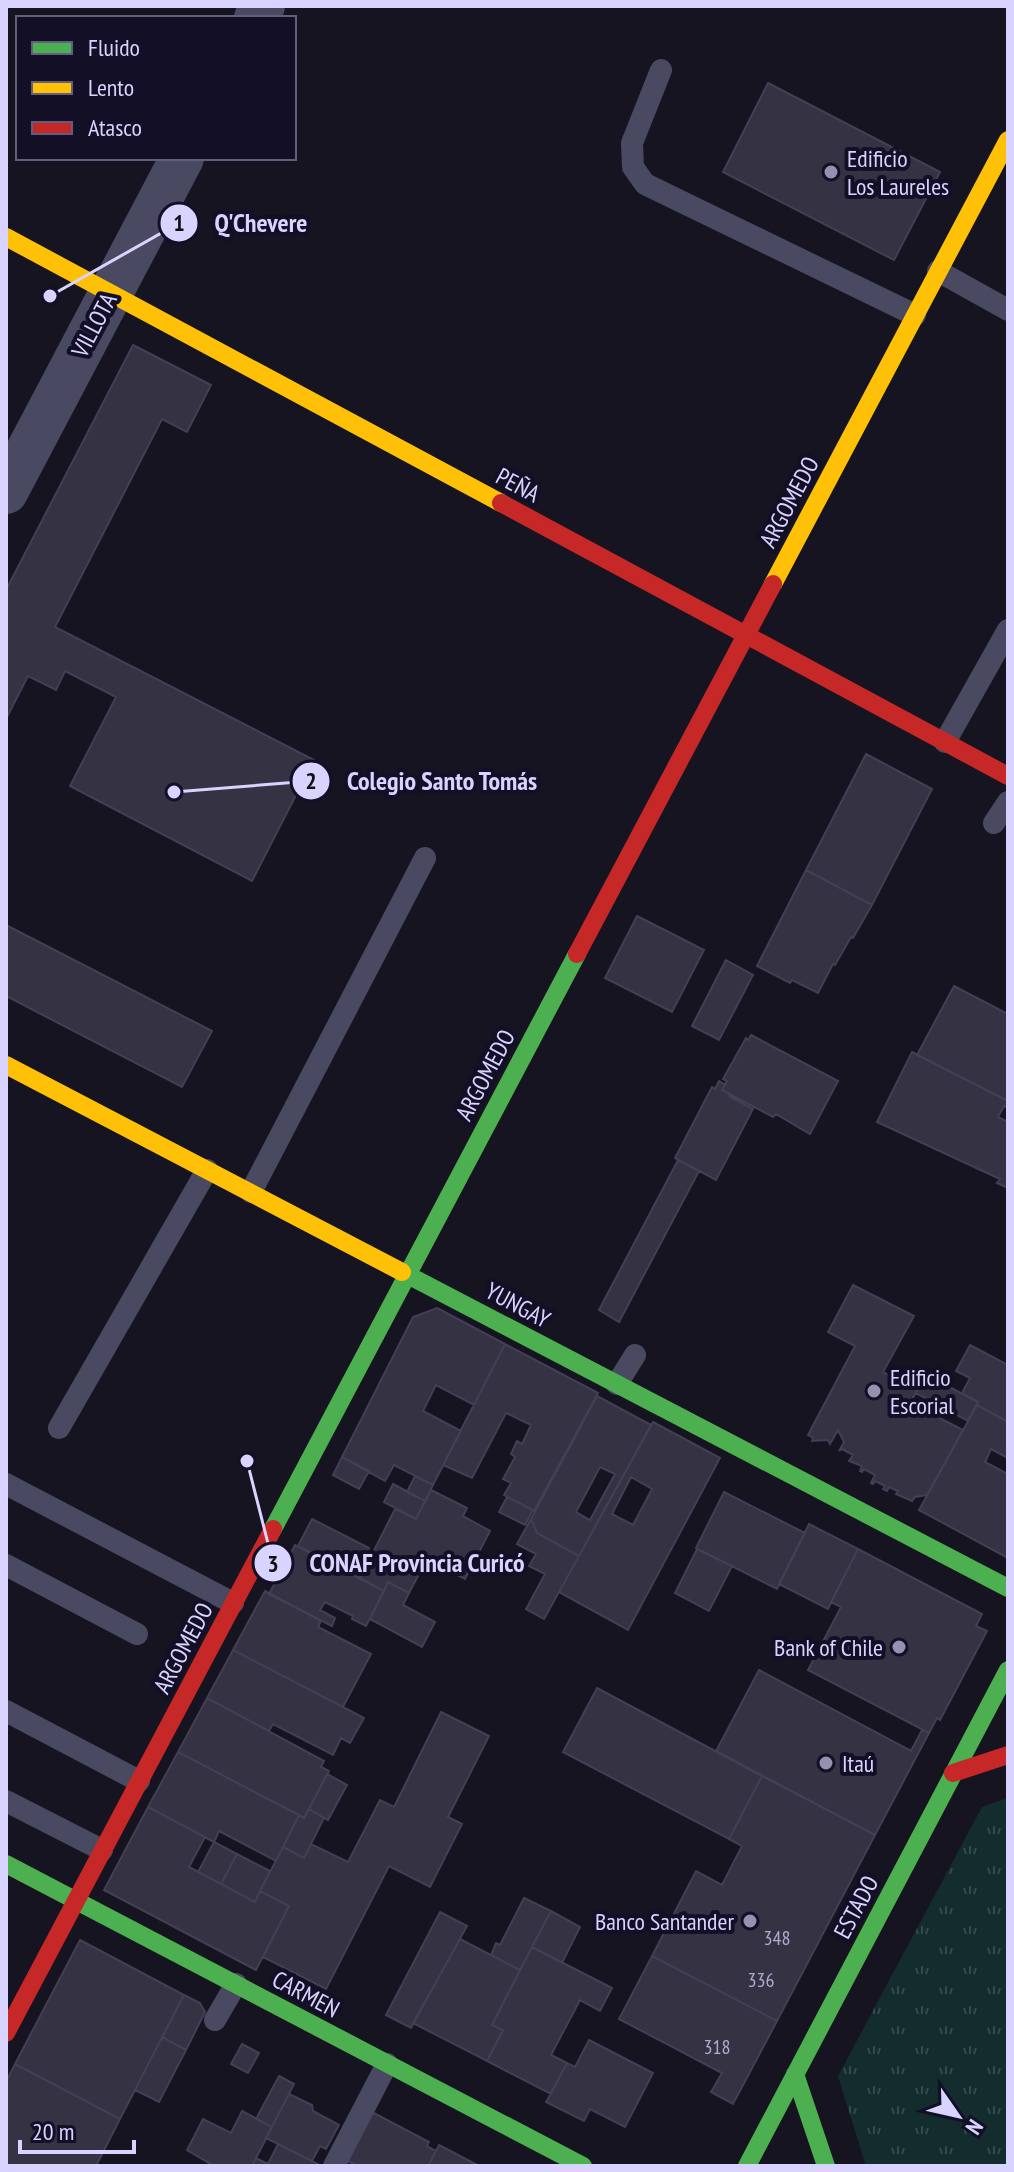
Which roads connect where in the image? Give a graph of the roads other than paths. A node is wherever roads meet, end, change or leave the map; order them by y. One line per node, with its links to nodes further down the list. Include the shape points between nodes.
1 (661, 70): 8 (lane, via 632,143 633,167 645,184)
2 (1008, 140): 5 (street, ARGOMEDO)
3 (181, 160): 6 (street, VILLOTA)
4 (6, 237): 6 (street, PEÑA)
5 (938, 271): 7 (lane); 8 (street, ARGOMEDO)
6 (111, 293): 9 (street, VILLOTA); 11 (street, PEÑA)
7 (1008, 310)
8 (915, 315): 11 (street, ARGOMEDO)
9 (6, 492)
10 (1008, 630): 12 (lane)
11 (746, 634): 12 (street, PEÑA); 20 (street, ARGOMEDO)
12 (945, 742): 13 (street, PEÑA)
13 (1008, 776)
14 (1008, 802): 15 (lane)
15 (994, 823)
16 (425, 858): 19 (lane)
17 (6, 1065): 18 (street, YUNGAY)
18 (207, 1170): 19 (street, YUNGAY); 23 (lane)
19 (251, 1192): 20 (street, YUNGAY)
20 (407, 1274): 22 (street, YUNGAY); 27 (street, ARGOMEDO)
21 (635, 1355): 22 (lane)
22 (617, 1384): 26 (street, YUNGAY)
23 (59, 1428)
24 (6, 1484): 27 (lane)
25 (6, 1565): 28 (lane)
26 (1008, 1588)
27 (233, 1603): 33 (street, ARGOMEDO)
28 (137, 1634)
29 (1008, 1670): 32 (street, ESTADO)
30 (6, 1711): 33 (lane)
31 (1008, 1755): 32 (street)
32 (953, 1773): 42 (street, ESTADO)
33 (139, 1781): 35 (street, ARGOMEDO)
34 (6, 1801): 35 (lane)
35 (102, 1850): 37 (street, ARGOMEDO)
36 (6, 1864): 37 (street, CARMEN)
37 (76, 1901): 38 (street, CARMEN); 40 (street, ARGOMEDO)
38 (236, 1984): 39 (lane); 41 (street, CARMEN)
39 (215, 2020)
40 (6, 2033)
41 (387, 2064): 43 (lane); 44 (street, CARMEN)
42 (795, 2074): 45 (street, ESTADO); 46 (street)
43 (334, 2166)
44 (583, 2166)
45 (747, 2166)
46 (826, 2166)

